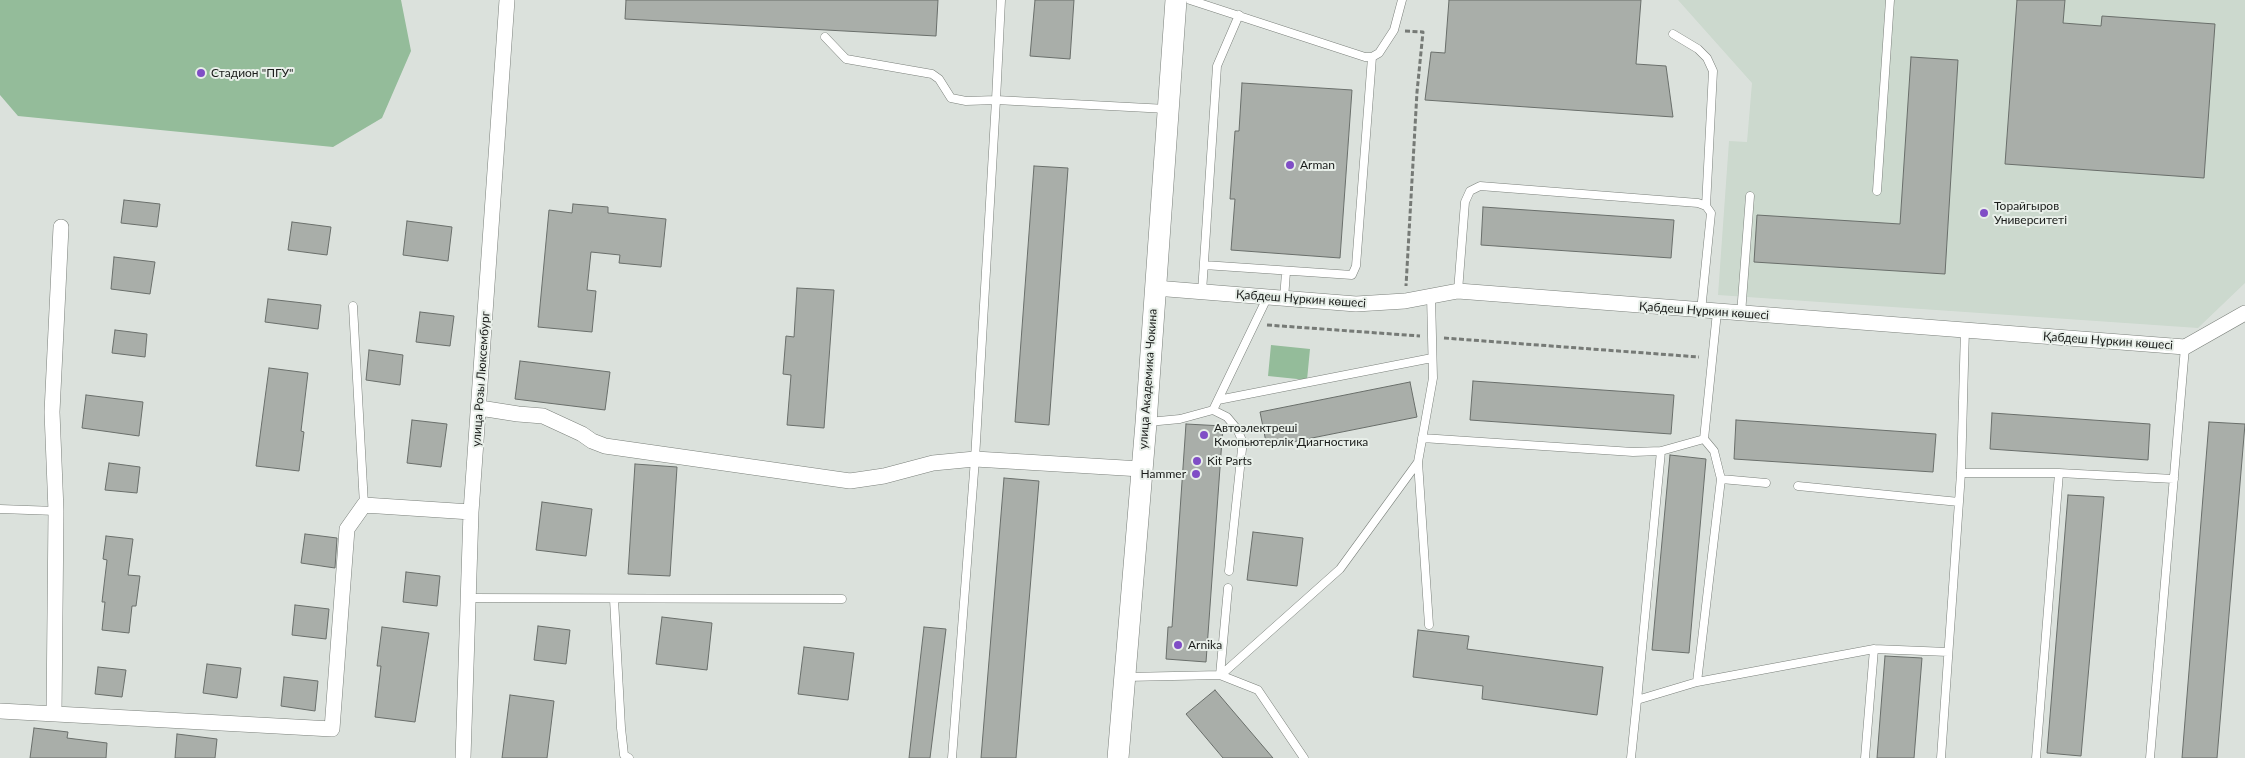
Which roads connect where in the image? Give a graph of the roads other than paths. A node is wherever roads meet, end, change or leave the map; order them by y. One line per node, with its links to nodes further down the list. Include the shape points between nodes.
1 (507, 0): 34 (street, улица Розы Люксембург)
2 (1001, 0): 11 (lane)
3 (1176, 0): 12 (main road, улица Академика Чокина)
4 (1190, 0): 7 (lane)
5 (1402, 0): 10 (lane, via 1394,30)
6 (1890, 0): 13 (lane)
7 (1239, 15): 10 (lane); 17 (lane, via 1217,66)
8 (1673, 34): 15 (lane, via 1698,49 1707,58 1713,72)
9 (825, 37): 11 (lane, via 846,59 932,74 951,98)
10 (1372, 57): 18 (lane, via 1356,266 1352,275)
11 (996, 100): 12 (lane); 40 (lane)
12 (1167, 109): 19 (main road, улица Академика Чокина)
13 (1877, 191)
14 (1750, 196): 29 (lane)
15 (1706, 206): 20 (lane, via 1480,186 1470,191 1465,202); 26 (lane, via 1711,213)
16 (60, 227): 52 (street, via 52,412)
17 (1204, 265): 18 (lane); 21 (lane)
18 (1286, 272): 24 (lane)
19 (1155, 288): 21 (street, Қабдеш Нұркин көшесі); 36 (main road, улица Академика Чокина)
20 (1458, 291): 22 (street, Қабдеш Нұркин көшесі); 26 (street, Қабдеш Нұркин көшесі)
21 (1202, 292): 23 (street, Қабдеш Нұркин көшесі)
22 (1431, 296): 24 (street, Қабдеш Нұркин көшесі, via 1356,304); 32 (lane)
23 (1267, 298): 24 (street, Қабдеш Нұркин көшесі); 33 (lane)
24 (1284, 299)
25 (353, 306): 50 (lane)
26 (1701, 311): 27 (street, Қабдеш Нұркин көшесі)
27 (1717, 312): 29 (street, Қабдеш Нұркин көшесі); 38 (lane)
28 (2245, 313): 31 (street, Қабдеш Нұркин көшесі)
29 (1741, 314): 30 (street, Қабдеш Нұркин көшесі)
30 (1965, 329): 31 (street, Қабдеш Нұркин көшесі); 44 (lane)
31 (2186, 347): 46 (lane)
32 (1432, 358): 33 (lane); 37 (lane, via 1433,378)
33 (1218, 400): 35 (lane)
34 (480, 408): 40 (street, via 543,416 605,446 850,481 933,463); 53 (street, улица Розы Люксембург)
35 (1213, 410): 36 (lane, via 1180,419); 54 (lane, via 1227,417 1241,438)
36 (1146, 422): 42 (main road, улица Академика Чокина)
37 (1422, 438): 39 (lane, via 1633,452); 41 (lane)
38 (1704, 439): 39 (lane); 45 (lane, via 1714,451)
39 (1661, 450): 65 (lane)
40 (975, 459): 42 (street); 70 (lane)
41 (1418, 462): 59 (lane); 62 (lane, via 1340,569)
42 (1142, 469): 63 (main road, улица Академика Чокина)
43 (2059, 473): 44 (lane); 46 (lane); 76 (lane)
44 (1961, 474): 49 (lane)
45 (1721, 479): 47 (lane); 64 (lane)
46 (2174, 479): 77 (lane)
47 (1766, 483)
48 (1798, 486): 49 (lane)
49 (1958, 502): 61 (lane)
50 (364, 505): 53 (street); 67 (street, via 347,529 332,728)
51 (0, 509): 52 (lane)
52 (56, 511): 67 (street)
53 (472, 512): 56 (street, улица Розы Люксембург)
54 (1230, 571)
55 (1228, 588): 62 (lane)
56 (469, 598): 57 (lane); 68 (street, улица Розы Люксембург)
57 (614, 599): 58 (lane); 69 (lane, via 622,737 624,755)
58 (842, 599)
59 (1429, 625)
60 (1874, 649): 61 (lane); 64 (lane); 74 (lane)
61 (1948, 652): 75 (lane)
62 (1220, 675): 63 (lane); 72 (lane, via 1258,690)
63 (1124, 677): 71 (main road, улица Академика Чокина)
64 (1697, 682): 65 (lane)
65 (1637, 700): 73 (lane)
66 (0, 711): 67 (street)
67 (54, 714)
68 (463, 758)
69 (629, 758)
70 (952, 758)
71 (1118, 758)
72 (1304, 758)
73 (1631, 758)
74 (1865, 758)
75 (1941, 758)
76 (2036, 758)
77 (2150, 758)

